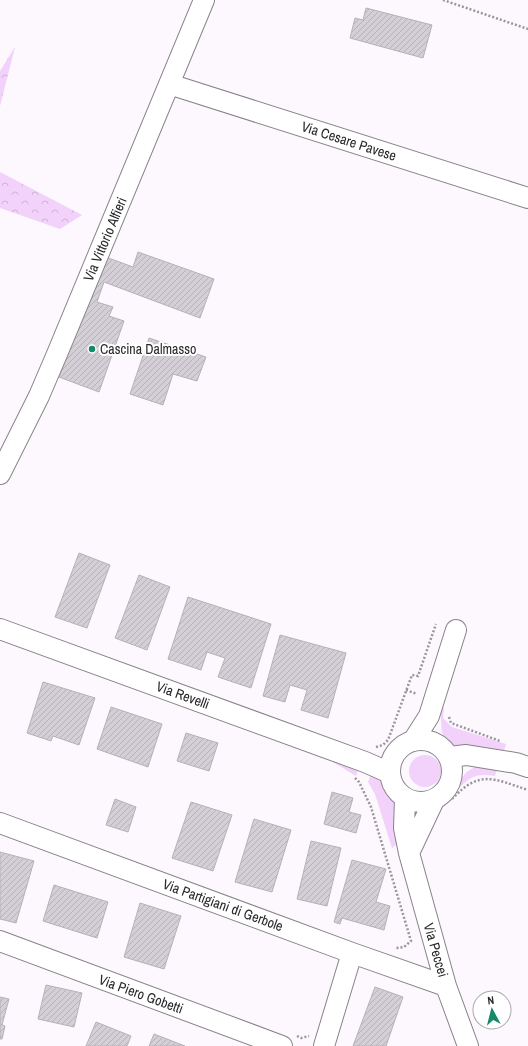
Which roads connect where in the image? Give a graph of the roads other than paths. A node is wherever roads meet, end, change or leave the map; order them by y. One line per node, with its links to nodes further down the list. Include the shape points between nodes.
1 (204, 0): 2 (street, Via Vittorio Alfieri)
2 (169, 84): 3 (street, Via Cesare Pavese); 4 (street, Via Vittorio Alfieri, via 39,396)
3 (528, 198)
4 (0, 474)
5 (0, 629): 12 (street, Via Revelli, via 363,762)
6 (456, 630): 7 (street)
7 (431, 708): 8 (street); 9 (street)
8 (413, 741): 9 (street, via 424,740); 12 (street, via 403,745 396,753)
9 (434, 743): 10 (street)
10 (450, 757): 11 (street); 14 (street)
11 (483, 757): 13 (street); 14 (street, via 468,764)
12 (391, 766): 15 (street, via 392,783)
13 (528, 767)
14 (452, 777): 16 (street)
15 (405, 798): 16 (street, via 425,803); 18 (street, Via Peccei, via 404,828)
16 (442, 800): 18 (street)
17 (0, 823): 20 (street, Via Partigiani di Gerbole)
18 (409, 853): 21 (street, Via Peccei)
19 (0, 941): 22 (street, Via Piero Gobetti)
20 (352, 953): 21 (street, Via Partigiani di Gerbole); 23 (street)
21 (446, 986): 24 (street, Via Peccei)
22 (288, 1041)
23 (318, 1041)
24 (468, 1046)

